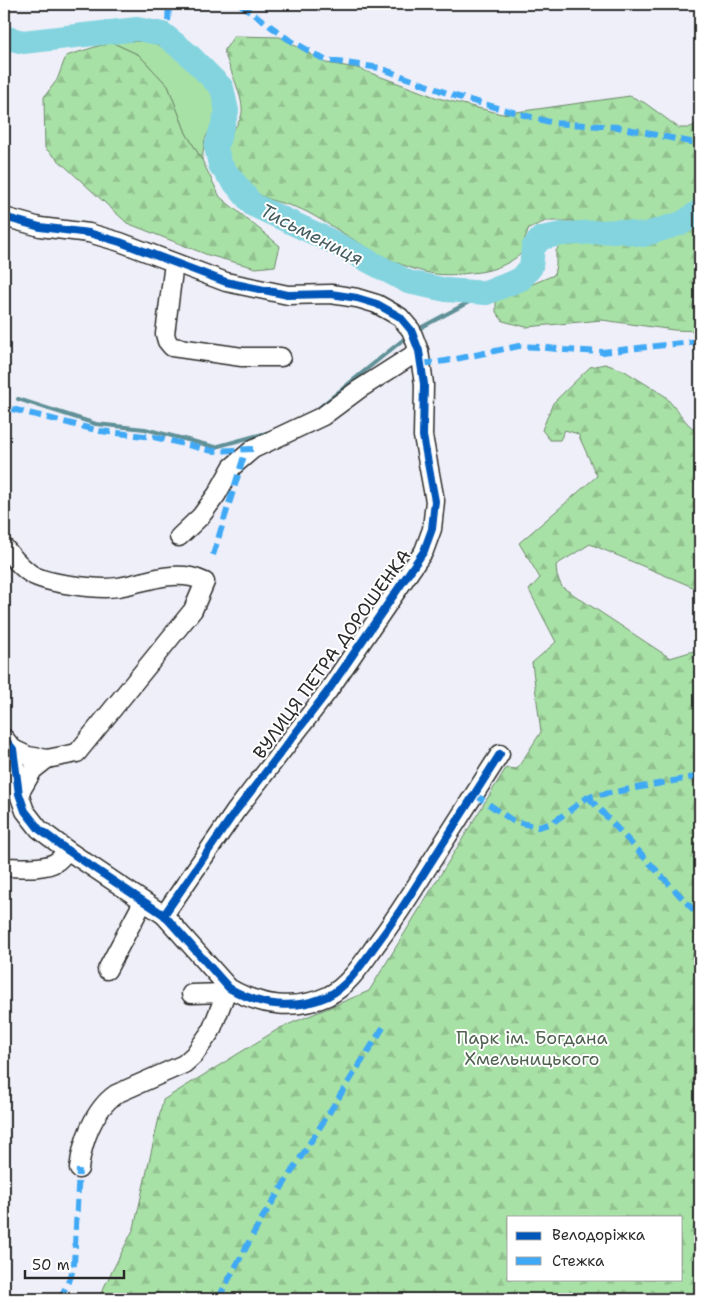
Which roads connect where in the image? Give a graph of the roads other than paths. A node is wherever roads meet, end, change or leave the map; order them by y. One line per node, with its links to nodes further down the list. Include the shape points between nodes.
1 (4, 217): 2 (street, ВУЛИЦЯ ПЕТРА ДОРОШЕНКА, via 40,227 89,233)
2 (174, 263): 3 (street, ВУЛИЦЯ ПЕТРА ДОРОШЕНКА, via 226,282 269,292 330,294 377,304 400,317 411,330); 4 (street, via 165,334 172,347 242,357)
3 (419, 351): 5 (street, via 324,416 253,449 232,467 218,494); 14 (street, ВУЛИЦЯ ПЕТРА ДОРОШЕНКА, via 424,384 423,436 435,501 432,529 424,551 328,691 235,812)
4 (281, 357)
5 (179, 537)
6 (4, 546): 9 (street, via 32,575 57,583 105,588 168,576 192,577 205,582 193,610 76,753)
7 (8, 743): 9 (street, via 28,756); 10 (street)
8 (500, 754): 16 (street, via 396,918 362,965 340,988 328,996 293,1005 258,1002)
9 (47, 759): 10 (street, via 33,770)
10 (19, 794): 11 (street, via 25,811 39,829)
11 (67, 850): 12 (street, via 52,864); 13 (street)
12 (4, 867)
13 (143, 902): 14 (street); 15 (street)
14 (164, 915): 16 (street)
15 (107, 970)
16 (228, 991): 17 (street); 18 (street, via 211,1031 194,1055 184,1064 110,1098 89,1130)
17 (191, 994)
18 (79, 1169)

